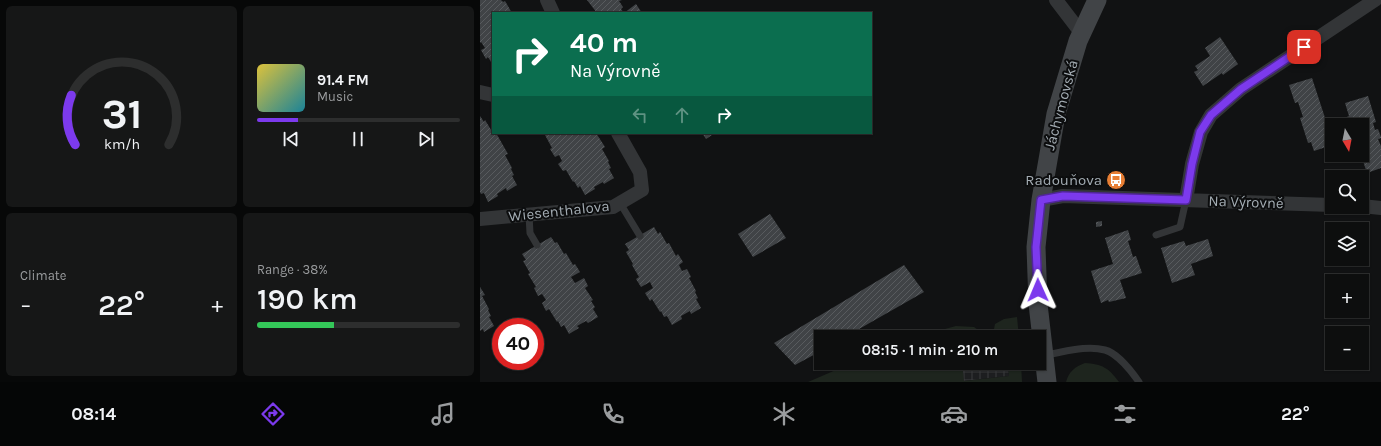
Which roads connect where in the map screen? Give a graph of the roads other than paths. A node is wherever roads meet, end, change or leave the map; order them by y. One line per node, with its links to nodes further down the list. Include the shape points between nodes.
1 (547, 0): 5 (street)
2 (1056, 0): 6 (street)
3 (1097, 0): 6 (street, Jáchymovská)
4 (1375, 0): 11 (street, via 1241,89 1211,115 1200,132)
5 (553, 12)
6 (1082, 34): 10 (street, Jáchymovská, via 1056,114)
7 (480, 92): 8 (street)
8 (492, 95)
9 (619, 134): 12 (street, Wiesenthalova, via 640,172 642,190)
10 (1041, 200): 11 (street, Na Výrovně, via 1063,196); 21 (street, Jáchymovská, via 1036,247)
11 (1186, 200): 13 (street, Na Výrovně); 18 (lane, via 1180,227)
12 (620, 203): 16 (street, Wiesenthalova, via 612,207); 19 (lane)
13 (1325, 205)
14 (1369, 207): 15 (street)
15 (1381, 208)
16 (529, 215): 17 (street, Wiesenthalova); 20 (lane, via 530,233)
17 (480, 219)
18 (1156, 235)
19 (640, 236)
20 (537, 245)
21 (1040, 330)
22 (1046, 355): 25 (lane, via 1087,348 1106,350 1127,366)
23 (1045, 370): 24 (street, Jáchymovská)
24 (1046, 382)
25 (1139, 382)

